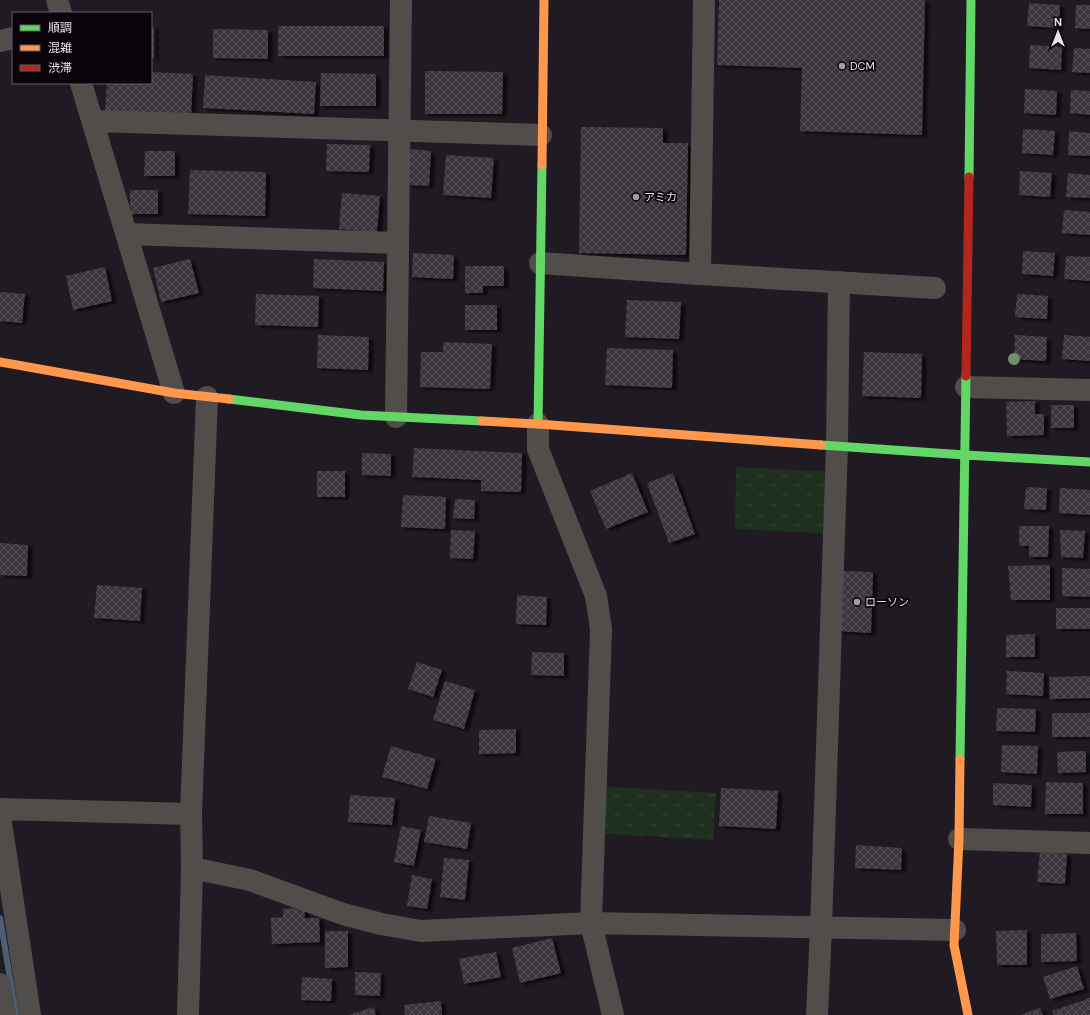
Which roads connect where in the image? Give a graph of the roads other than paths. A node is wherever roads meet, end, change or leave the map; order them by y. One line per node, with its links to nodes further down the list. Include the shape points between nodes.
1 (57, 0): 6 (street)
2 (401, 0): 11 (street)
3 (544, 0): 12 (street)
4 (704, 0): 16 (street)
5 (971, 0): 20 (street)
6 (61, 12)
7 (12, 38): 8 (street)
8 (0, 41)
9 (81, 84): 10 (street)
10 (93, 121): 11 (street); 13 (street)
11 (400, 131): 12 (street); 14 (street)
12 (541, 135): 15 (street)
13 (127, 234): 14 (street); 22 (street)
14 (398, 243): 24 (street)
15 (540, 263): 16 (street); 25 (street)
16 (700, 274): 17 (street)
17 (839, 282): 18 (street); 26 (street)
18 (935, 288)
19 (0, 362): 22 (street)
20 (966, 387): 21 (street); 27 (street)
21 (1090, 390)
22 (174, 393): 23 (street)
23 (207, 397): 24 (street, via 362,416); 30 (street)
24 (396, 417): 25 (street)
25 (538, 424): 26 (street); 35 (street, via 538,449 596,596 601,629)
26 (836, 445): 27 (street); 36 (street)
27 (965, 455): 28 (street); 32 (street)
28 (1090, 462)
29 (0, 809): 30 (street)
30 (191, 814): 34 (street)
31 (0, 816): 40 (street)
32 (959, 838): 33 (street); 37 (street)
33 (1090, 843)
34 (192, 868): 35 (street, via 250,880 343,914 421,931); 41 (street)
35 (591, 924): 36 (street); 42 (street)
36 (821, 928): 37 (street); 43 (street)
37 (954, 930): 44 (street, via 954,945)
38 (0, 984): 39 (street)
39 (5, 1015)
40 (30, 1015)
41 (188, 1015)
42 (613, 1015)
43 (817, 1015)
44 (968, 1015)

